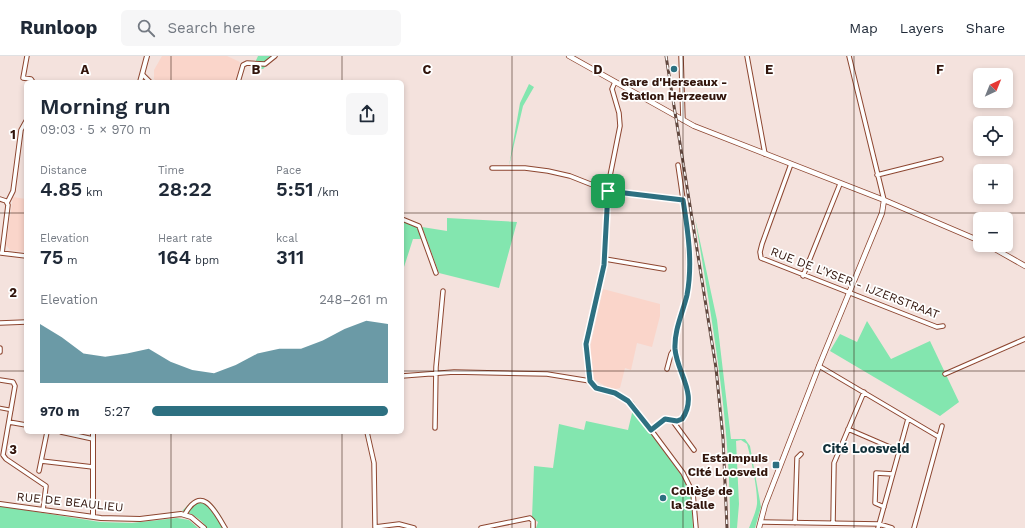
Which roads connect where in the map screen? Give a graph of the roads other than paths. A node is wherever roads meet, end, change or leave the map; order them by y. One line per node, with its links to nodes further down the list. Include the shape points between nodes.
1 (27, 56): 9 (street, via 23,78)
2 (147, 56): 8 (street)
3 (275, 56): 12 (street, via 265,64 243,65)
4 (571, 56): 13 (main road)
5 (681, 56): 14 (street)
6 (747, 56): 16 (street)
7 (849, 56): 21 (street)
8 (143, 75): 10 (street); 11 (street)
9 (32, 80)
10 (141, 80)
11 (148, 80)
12 (239, 80)
13 (615, 82): 14 (main road); 23 (street, via 612,89 620,126)
14 (683, 120): 16 (main road)
15 (24, 124): 27 (street, via 13,191)
16 (765, 154): 18 (main road)
17 (941, 159): 21 (street)
18 (791, 164): 22 (main road); 39 (street, RUE DE L'YSER - IJZERSTRAAT, via 760,256 766,261)
19 (678, 165): 25 (street)
20 (492, 168): 23 (street, via 525,168 556,172)
21 (877, 175): 26 (street)
22 (840, 184): 26 (main road); 39 (street)
23 (608, 191): 25 (street); 35 (street)
24 (0, 199): 27 (street)
25 (683, 200): 47 (street, via 688,239 688,286)
26 (884, 200): 31 (main road); 41 (main road, via 882,212)
27 (7, 203): 30 (street)
28 (404, 220): 38 (street, via 419,226)
29 (0, 235): 30 (street)
30 (5, 236): 33 (street)
31 (973, 238)
32 (1000, 252): 36 (main road)
33 (1, 253): 34 (street)
34 (24, 256)
35 (605, 259): 37 (street); 55 (street, via 586,344)
36 (1025, 266)
37 (664, 269)
38 (436, 273)
39 (803, 276): 41 (street, RUE DE L'YSER - IJZERSTRAAT)
40 (443, 291): 51 (street)
41 (850, 293): 44 (street, RUE DE L'YSER - IJZERSTRAAT, via 937,327); 49 (main road)
42 (24, 322): 43 (street)
43 (0, 323)
44 (943, 326)
45 (1025, 339): 52 (street)
46 (0, 348): 48 (street)
47 (675, 348): 50 (street); 60 (street, via 689,401 682,419)
48 (0, 352)
49 (819, 366): 56 (street); 87 (main road, via 765,505)
50 (667, 369)
51 (436, 373): 53 (street); 55 (street, via 547,374); 64 (street)
52 (945, 374)
53 (404, 376)
54 (0, 380): 58 (street, via 15,384)
55 (590, 381): 66 (street, via 596,388 615,393 628,401)
56 (864, 392): 59 (street); 65 (street)
57 (0, 408): 58 (street)
58 (11, 410): 61 (street)
59 (908, 419): 71 (street); 76 (street)
60 (672, 420): 66 (street, via 665,419); 75 (street)
61 (9, 422): 62 (street); 73 (street)
62 (24, 425)
63 (942, 426): 71 (street)
64 (435, 428)
65 (848, 428): 76 (street); 89 (street, via 834,463)
66 (651, 430): 98 (street, via 689,482 694,493)
67 (47, 434): 78 (street)
68 (70, 434): 74 (street)
69 (93, 434): 74 (street)
70 (367, 434): 94 (street, via 374,463)
71 (939, 437): 101 (street)
72 (0, 438): 73 (street)
73 (5, 439): 84 (street, via 4,457 46,486)
74 (93, 439): 79 (street)
75 (694, 450)
76 (900, 451): 81 (street)
77 (801, 454): 88 (street, via 797,458)
78 (42, 461): 79 (street); 80 (street)
79 (93, 467): 86 (street)
80 (40, 471)
81 (893, 474): 83 (street); 83 (street, via 876,473 875,503)
82 (0, 504): 84 (street, RUE DE BEAULIEU)
83 (884, 508): 91 (street)
84 (43, 510): 86 (street, RUE DE BEAULIEU)
85 (185, 514): 86 (street, RUE DE BEAULIEU, via 140,519); 92 (street); 93 (street, via 192,503 206,502 216,510)
86 (93, 517)
87 (761, 522): 88 (street); 99 (main road)
88 (795, 523): 90 (street)
89 (833, 523): 90 (street); 91 (street)
90 (815, 526)
91 (879, 526): 100 (street)
92 (203, 528)
93 (225, 528)
94 (375, 528): 95 (street, via 399,524)
95 (414, 528)
96 (481, 528): 97 (street, via 529,518 533,521)
97 (533, 528)
98 (696, 528)
99 (759, 528)
100 (892, 528)
101 (914, 528)

